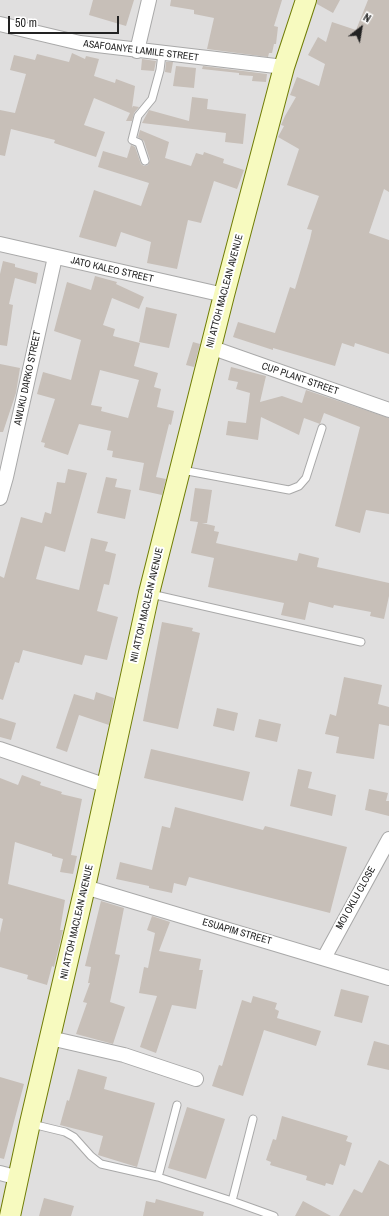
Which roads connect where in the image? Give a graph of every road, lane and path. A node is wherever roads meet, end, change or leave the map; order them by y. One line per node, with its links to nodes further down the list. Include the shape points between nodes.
1 (149, 0): 4 (street)
2 (306, 0): 6 (street, NII ATTOH MACLEAN AVENUE)
3 (0, 24): 4 (street, ASAFOANYE LAMILE STREET, via 80,43)
4 (137, 51): 5 (street, ASAFOANYE LAMILE STREET)
5 (162, 54): 6 (street, ASAFOANYE LAMILE STREET); 7 (lane, via 152,99 138,116 132,140 139,143)
6 (284, 68): 10 (street, NII ATTOH MACLEAN AVENUE)
7 (145, 161)
8 (0, 244): 9 (street, JATO KALEO STREET)
9 (55, 257): 10 (street, JATO KALEO STREET); 15 (street, AWUKU DARKO STREET)
10 (224, 295): 11 (street, NII ATTOH MACLEAN AVENUE)
11 (210, 348): 12 (street, CUP PLANT STREET); 14 (street, NII ATTOH MACLEAN AVENUE)
12 (389, 410)
13 (322, 428): 14 (lane, via 306,478 299,486 289,490)
14 (180, 469): 16 (street, NII ATTOH MACLEAN AVENUE)
15 (0, 498)
16 (149, 593): 17 (lane); 19 (street, NII ATTOH MACLEAN AVENUE)
17 (361, 642)
18 (0, 749): 19 (street)
19 (107, 786): 21 (street, NII ATTOH MACLEAN AVENUE)
20 (389, 839): 22 (street, MOI OKLU CLOSE)
21 (85, 887): 22 (street, ESUAPIM STREET); 24 (street, NII ATTOH MACLEAN AVENUE)
22 (324, 958): 23 (street, ESUAPIM STREET)
23 (389, 978)
24 (50, 1038): 25 (street, via 124,1055); 28 (street, NII ATTOH MACLEAN AVENUE)
25 (196, 1079)
26 (177, 1105): 30 (lane)
27 (253, 1120): 31 (lane)
28 (30, 1123): 29 (street, NII ATTOH MACLEAN AVENUE); 30 (lane, via 65,1132 74,1137 101,1164)
29 (9, 1176): 32 (street, NII ATTOH MACLEAN AVENUE)
30 (158, 1177): 31 (lane)
31 (232, 1201): 33 (lane)
32 (10, 1216)
33 (274, 1216)

